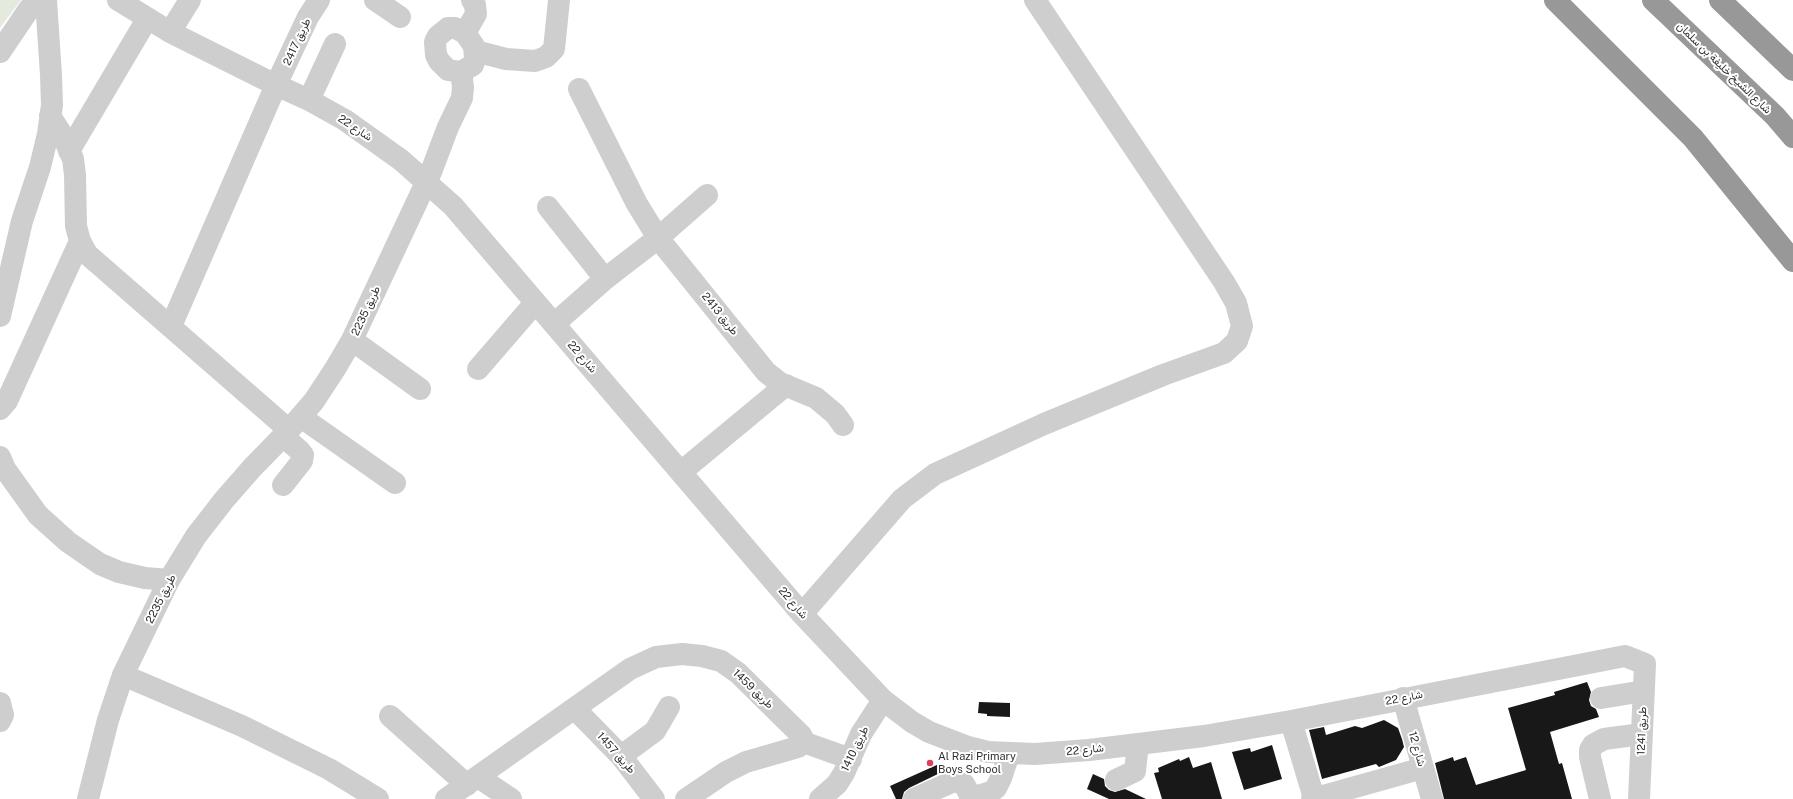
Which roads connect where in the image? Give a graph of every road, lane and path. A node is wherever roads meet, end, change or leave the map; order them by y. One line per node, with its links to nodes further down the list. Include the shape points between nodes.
1 (118, 0): 13 (street, شارع 22)
2 (190, 0): 14 (street)
3 (320, 0): 20 (street, طريق 2417, via 308,17)
4 (375, 0): 12 (street)
5 (472, 0): 15 (street, via 476,14)
6 (559, 0): 15 (street, via 554,49 546,57 535,61 506,59)
7 (1035, 0): 49 (street, via 1224,282 1236,304 1242,326 1237,342 1224,353 1162,375 1044,424 935,474 902,499)
8 (1555, 0): 31 (highway, via 1692,138)
9 (1653, 0): 24 (highway, شارع الشيخ خليفة بن سلمان)
10 (1720, 0): 18 (highway)
11 (46, 2): 17 (street, via 29,9); 23 (street, via 51,75)
12 (400, 17)
13 (148, 19): 14 (street, شارع 22); 25 (street)
14 (170, 32): 20 (street, شارع 22)
15 (470, 42): 19 (street, via 475,59 473,65); 19 (street, via 455,28 448,28 435,42 436,55 443,66 448,70)
16 (335, 44): 22 (street)
17 (0, 52)
18 (1793, 70)
19 (461, 72): 26 (street, طريق 2235, via 462,98)
20 (276, 85): 22 (street, شارع 22); 36 (street)
21 (579, 89): 29 (street, طريق 2413)
22 (309, 100): 26 (street, شارع 22, via 374,139)
23 (50, 116): 25 (street); 34 (street, via 43,154 22,221)
24 (1793, 136)
25 (69, 150): 30 (street, via 75,175 76,226)
26 (426, 182): 33 (street, شارع 22, via 464,218); 37 (street, طريق 2235)
27 (706, 195): 29 (street)
28 (548, 207): 32 (street)
29 (658, 238): 32 (street); 39 (street, طريق 2413, via 766,372)
30 (80, 240): 36 (street, via 87,254); 41 (street, via 8,401)
31 (1793, 261)
32 (605, 279): 35 (street)
33 (535, 303): 35 (street, شارع 22); 38 (street)
34 (0, 316)
35 (554, 324): 45 (street, شارع 22)
36 (171, 326): 43 (street)
37 (352, 340): 40 (street); 43 (street, طريق 2235, via 335,369)
38 (478, 369)
39 (786, 385): 42 (street, طريق 2413, via 816,398 835,414); 45 (street)
40 (420, 389)
41 (0, 409)
42 (843, 425)
43 (291, 428): 46 (street); 47 (street, via 303,456 302,461); 48 (street, طريق 2235, via 224,500 196,536)
44 (0, 457): 48 (street, via 5,469 38,515 68,542 100,564 119,572)
45 (681, 472): 49 (street, شارع 22)
46 (395, 483)
47 (283, 485)
48 (169, 580): 51 (street, طريق 2235)
49 (802, 614): 55 (street, شارع 22)
50 (1645, 664): 52 (street, طريق 1241); 53 (street, شارع 22, via 1631,657 1618,656)
51 (123, 675): 72 (street, طريق 2235, via 108,720); 73 (street, via 242,726 329,769)
52 (1644, 691): 54 (street); 62 (street, طريق 1241)
53 (1403, 698): 61 (street, شارع 22); 68 (street, شارع 12)
54 (1601, 698)
55 (883, 700): 65 (street, شارع 22, via 912,722 948,741 988,752); 67 (street, طريق 1410, via 861,734)
56 (0, 703): 60 (street, via 3,715)
57 (669, 707): 66 (street, via 655,731)
58 (575, 709): 63 (street, طريق 1459, via 642,662 656,657 702,656 721,661 738,672 801,735); 66 (street, طريق 1457); 70 (street, طريق 1459)
59 (390, 716): 70 (street)
60 (0, 721)
61 (1291, 721): 64 (street, شارع 22); 81 (street)
62 (1642, 734): 83 (street, via 1604,739 1593,745 1590,757); 84 (street, طريق 1241)
63 (803, 742): 67 (street); 77 (street, via 798,747 746,762)
64 (1138, 744): 65 (street, شارع 22, via 1062,753); 69 (street, via 1135,771)
65 (1008, 754): 80 (street, via 996,788)
66 (621, 756): 76 (street, طريق 1457)
67 (851, 759): 71 (street, طريق 1410)
68 (1423, 768): 81 (street); 82 (street, شارع 12)
69 (1116, 780)
70 (473, 781): 74 (street, طريق 1459); 75 (street)
71 (840, 791): 78 (street, طريق 1410)
72 (88, 799)
73 (378, 799)
74 (446, 799)
75 (512, 799)
76 (654, 799)
77 (686, 799)
78 (820, 799)
79 (914, 799): 80 (street, via 954,781 964,784)
80 (970, 799)
81 (1313, 799)
82 (1432, 799)
83 (1600, 799)
84 (1639, 799)

